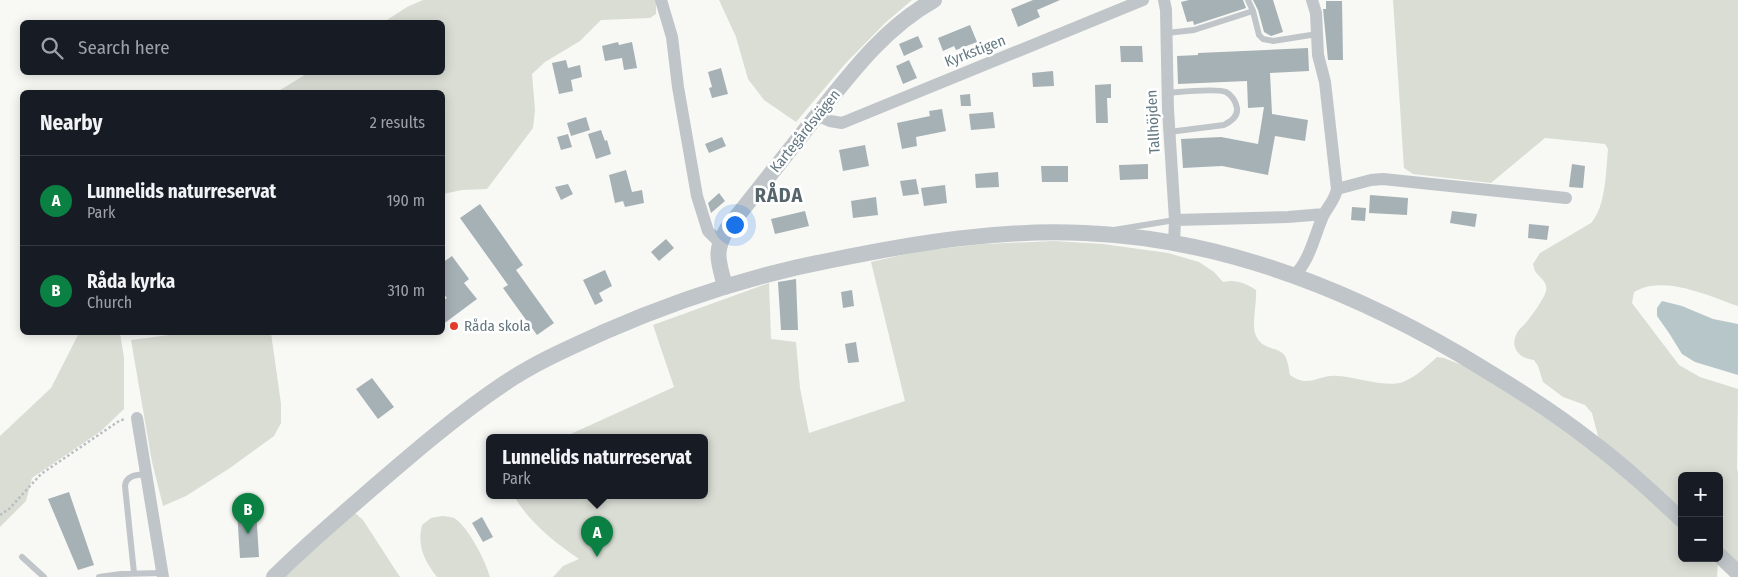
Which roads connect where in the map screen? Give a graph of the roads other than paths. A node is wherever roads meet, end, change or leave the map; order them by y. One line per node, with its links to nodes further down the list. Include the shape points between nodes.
1 (661, 0): 18 (street, via 672,37 697,196 708,231)
2 (934, 0): 11 (street, Kartegårdsvägen, via 918,9 875,45)
3 (1143, 0): 11 (street, Kyrkstigen, via 842,122)
4 (1164, 0): 8 (street, Tallhöjden)
5 (1248, 0): 7 (lane)
6 (1312, 0): 9 (street)
7 (1252, 11): 8 (lane, via 1194,30); 9 (lane, via 1263,39 1273,41)
8 (1167, 33): 10 (street, Tallhöjden)
9 (1317, 34): 13 (street)
10 (1168, 93): 12 (street, Tallhöjden); 12 (lane, via 1227,93 1237,108 1236,116 1224,126)
11 (817, 115): 18 (street, Kartegårdsvägen)
12 (1169, 132): 16 (street, Tallhöjden)
13 (1337, 188): 14 (street, via 1383,179); 15 (street)
14 (1566, 198)
15 (1324, 214): 16 (street); 20 (street, via 1304,265)
16 (1175, 220): 17 (lane, via 1114,230); 19 (street, Tallhöjden)
17 (1110, 234): 19 (street); 21 (street, via 1035,232 908,245 806,265)
18 (719, 242): 21 (street, via 718,260)
19 (1174, 243): 20 (street)
20 (1294, 275): 24 (street, via 1352,298 1414,329 1524,394 1592,442)
21 (725, 286): 32 (street, via 617,326 506,382 421,447)
22 (137, 418): 23 (street)
23 (146, 474): 27 (lane, via 125,481); 29 (street)
24 (1679, 517)
25 (22, 557): 30 (lane)
26 (1723, 559): 28 (street)
27 (134, 573): 29 (lane); 31 (lane)
28 (1738, 573)
29 (162, 575)
30 (44, 577)
31 (99, 577)
32 (274, 577)

